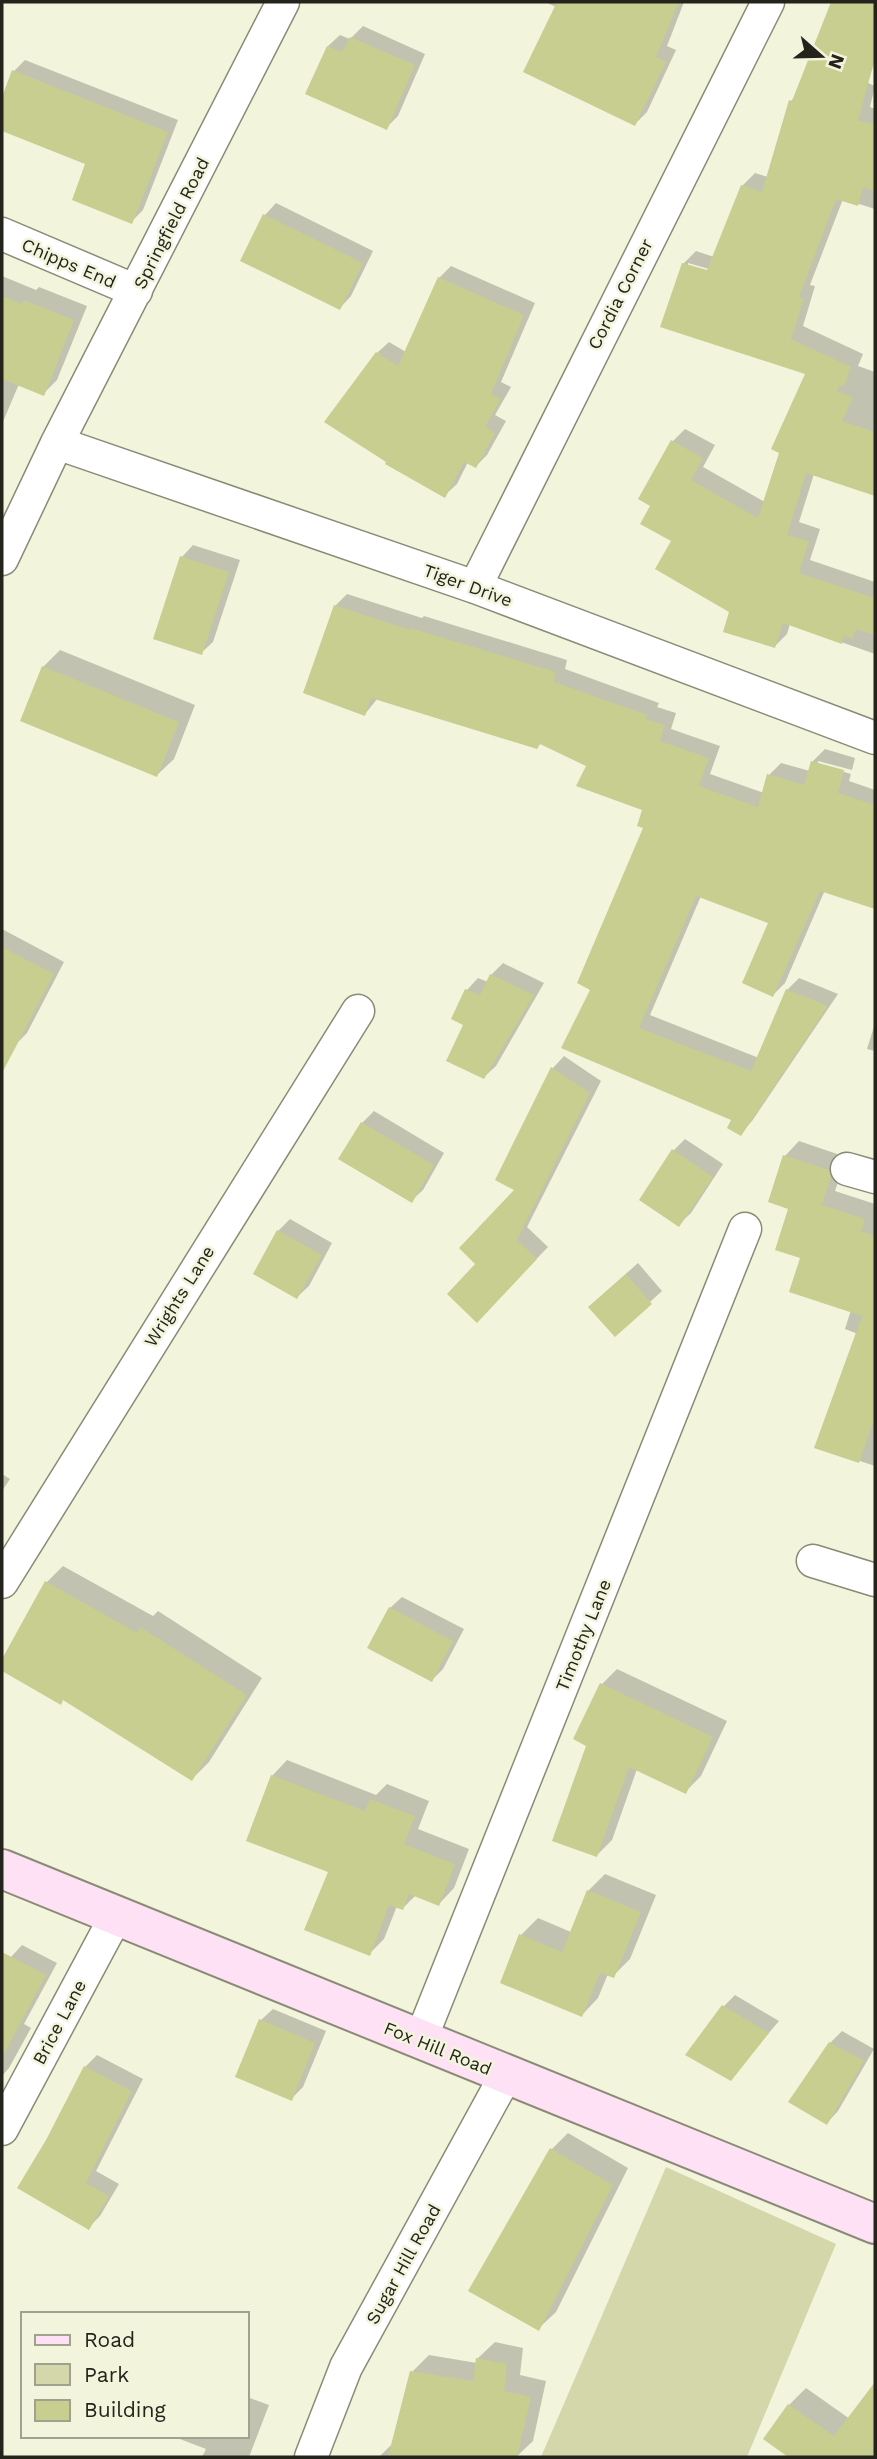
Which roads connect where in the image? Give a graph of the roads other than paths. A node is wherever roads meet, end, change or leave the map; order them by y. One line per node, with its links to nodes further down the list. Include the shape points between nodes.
1 (283, 2): 4 (street, Springfield Road)
2 (768, 2): 7 (street, Cordia Corner)
3 (2, 234): 4 (street, Chipps End)
4 (136, 291): 5 (street, Springfield Road)
5 (57, 443): 6 (street, Springfield Road); 7 (street, Tiger Drive)
6 (2, 559)
7 (474, 587): 8 (street, Tiger Drive)
8 (875, 738)
9 (358, 1011): 13 (street, Wrights Lane)
10 (745, 1229): 16 (street, Timothy Lane)
11 (813, 1561): 12 (street)
12 (875, 1580)
13 (2, 1582)
14 (2, 1869): 15 (main road, Fox Hill Road)
15 (116, 1916): 16 (main road, Fox Hill Road); 18 (street, Brice Lane)
16 (420, 2041): 17 (main road, Fox Hill Road)
17 (506, 2075): 19 (main road, Fox Hill Road); 20 (street, Sugar Hill Road, via 346,2367)
18 (2, 2129)
19 (875, 2224)
20 (311, 2457)

